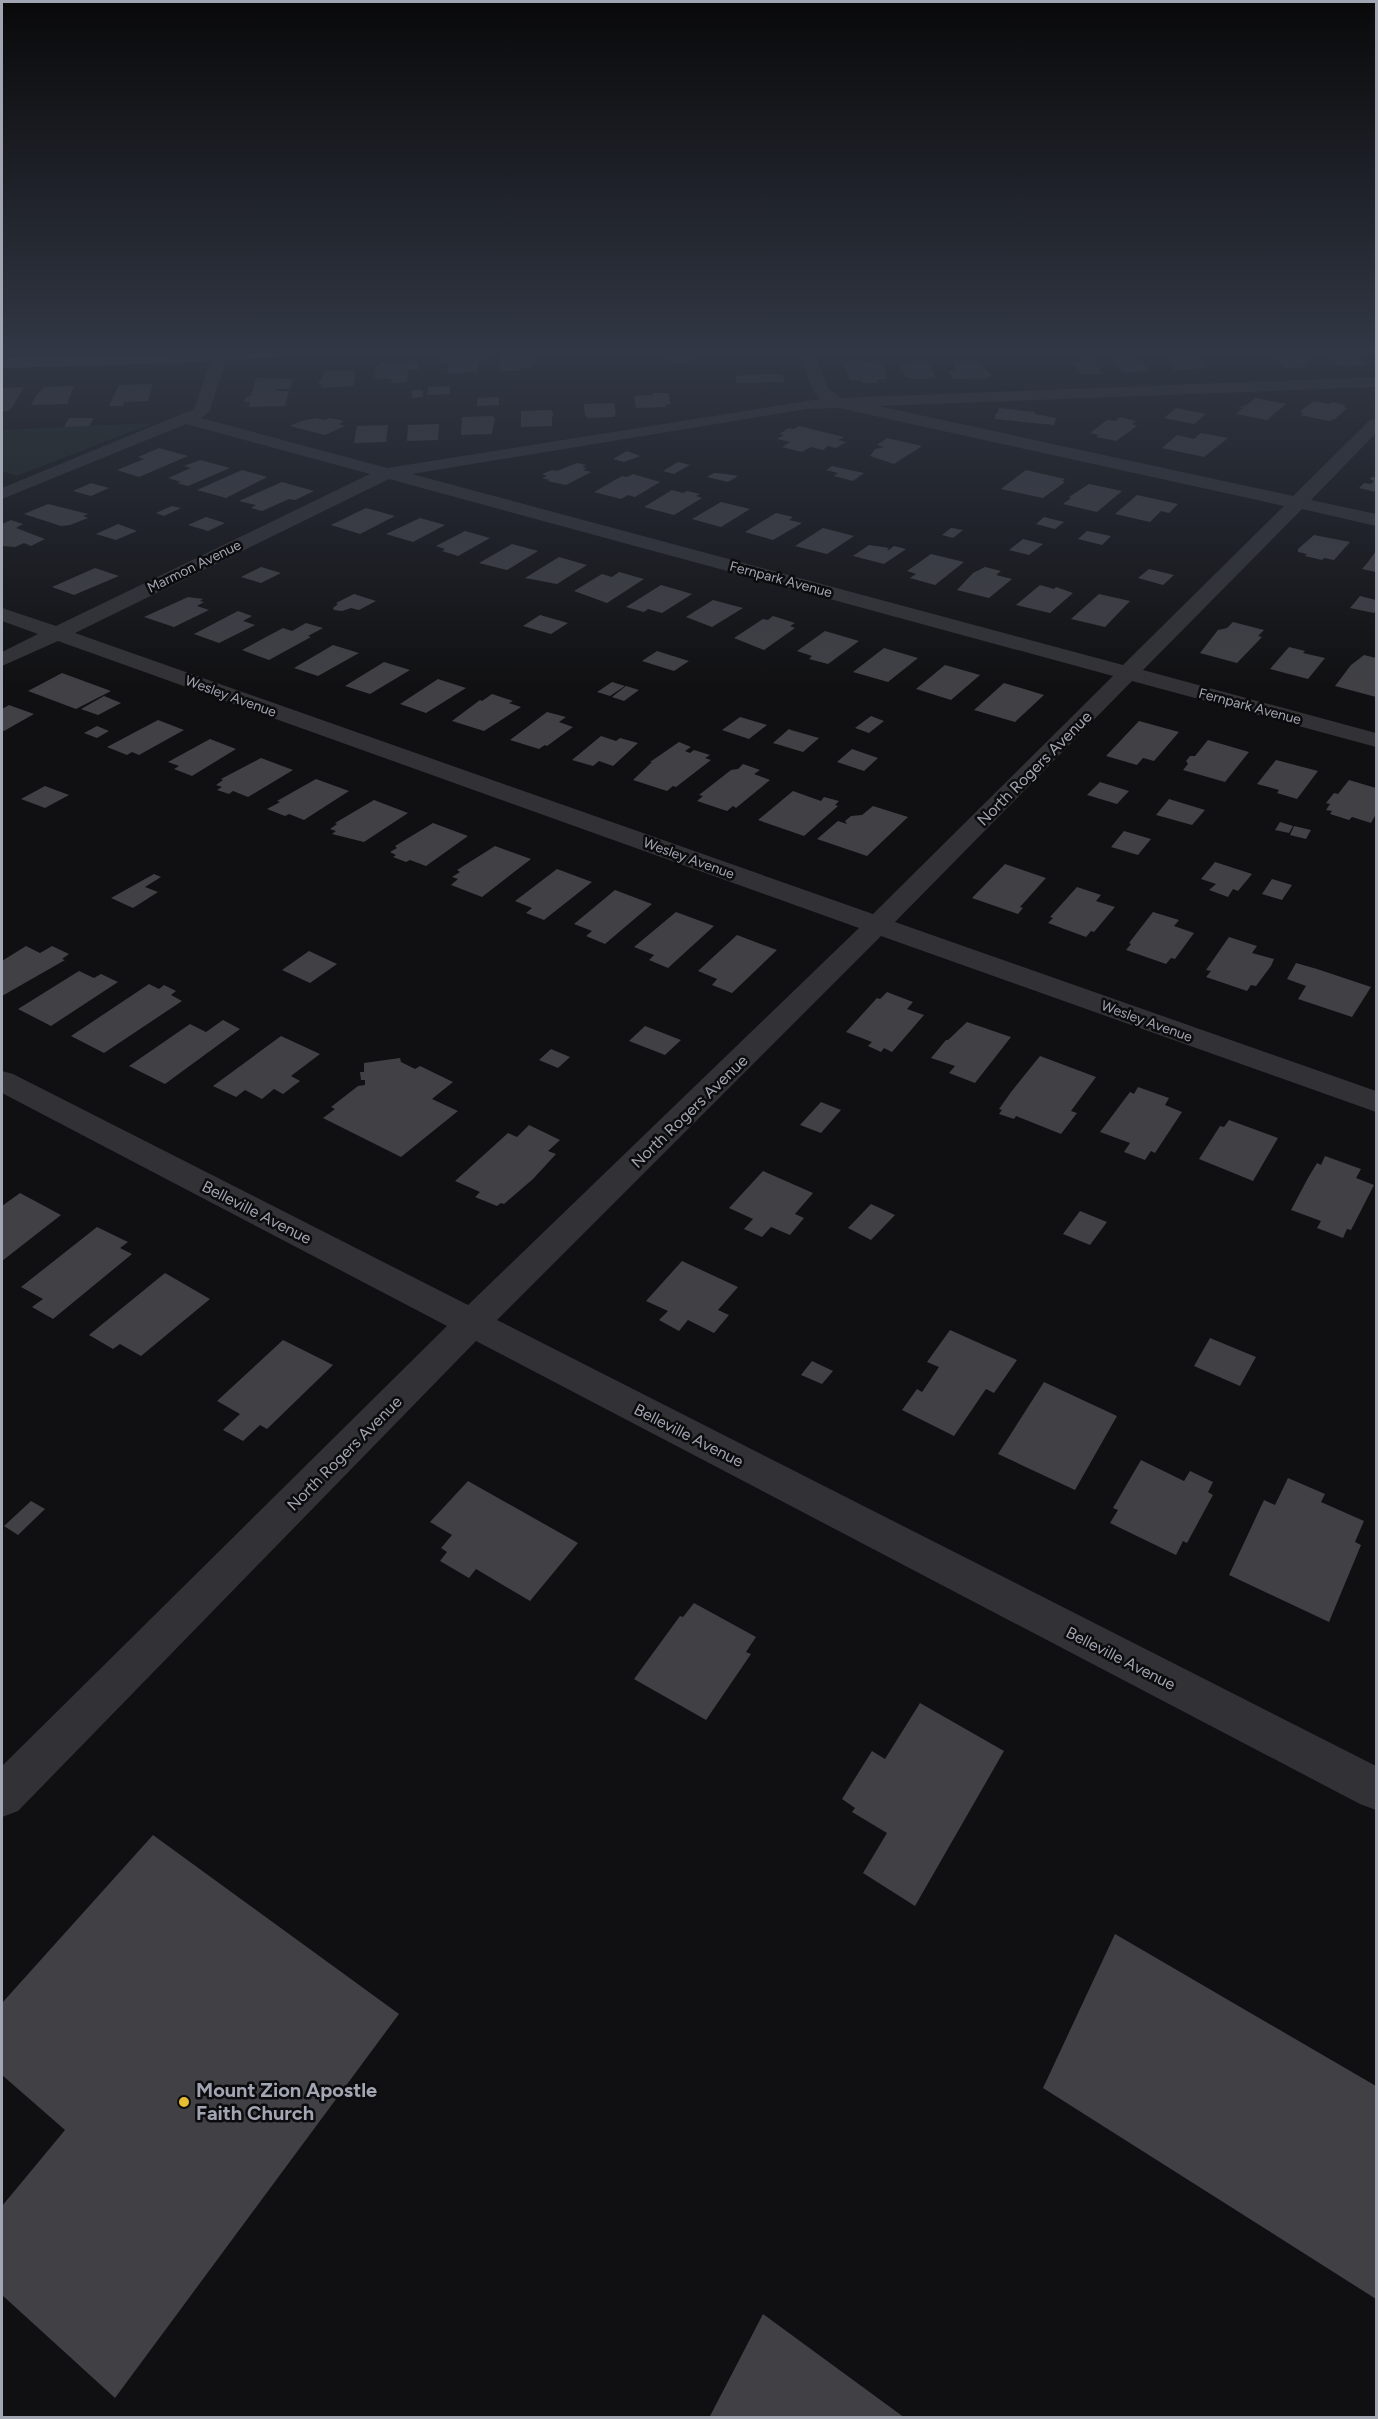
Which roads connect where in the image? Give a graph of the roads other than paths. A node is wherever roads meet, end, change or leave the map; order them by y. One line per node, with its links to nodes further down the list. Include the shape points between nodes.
1 (76, 464): 7 (street)
2 (353, 464): 6 (street, Fernpark Avenue)
3 (442, 464): 6 (street)
4 (1118, 464): 8 (street)
5 (1337, 464): 8 (street, North Rogers Avenue)
6 (387, 473): 11 (street, Marmon Avenue); 13 (street, Fernpark Avenue)
7 (2, 494)
8 (1297, 503): 9 (street); 13 (street, North Rogers Avenue)
9 (1377, 520)
10 (2, 614): 11 (street, Wesley Avenue)
11 (55, 633): 12 (street, Marmon Avenue); 15 (street, Wesley Avenue)
12 (2, 660)
13 (1129, 673): 14 (street, Fernpark Avenue); 15 (street, North Rogers Avenue)
14 (1377, 740)
15 (877, 925): 17 (street, Wesley Avenue); 18 (street, North Rogers Avenue)
16 (2, 1081): 18 (street, Belleville Avenue)
17 (1377, 1102)
18 (472, 1323): 19 (street, Belleville Avenue); 20 (street, North Rogers Avenue)
19 (1377, 1789)
20 (2, 1796)

